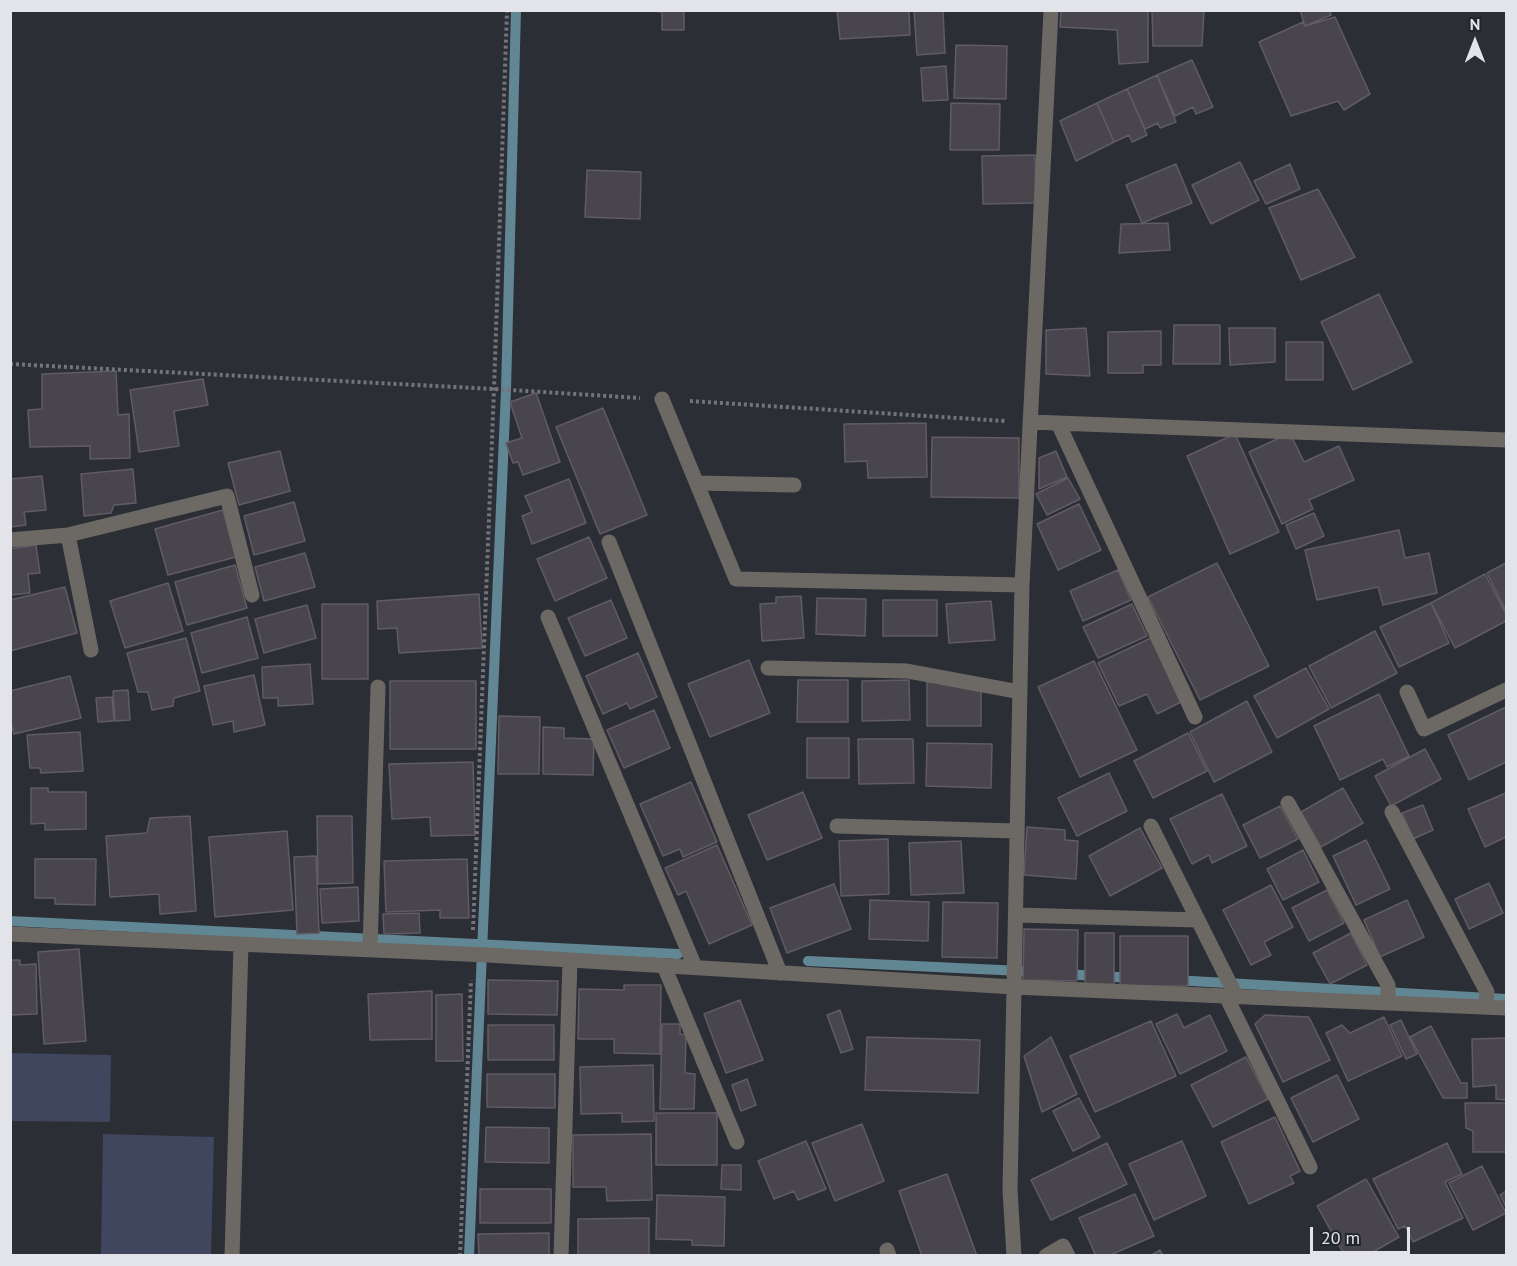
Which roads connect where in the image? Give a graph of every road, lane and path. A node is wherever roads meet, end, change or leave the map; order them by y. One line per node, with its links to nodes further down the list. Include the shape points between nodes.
1 (507, 10): 4 (path)
2 (1051, 10): 6 (street)
3 (10, 364): 4 (path)
4 (494, 389): 5 (path); 32 (path)
5 (662, 399): 6 (path); 9 (street)
6 (1030, 422): 7 (street); 14 (street)
7 (1058, 423): 8 (street); 23 (street)
8 (1506, 441)
9 (697, 483): 10 (street); 14 (street, via 736,579)
10 (794, 484)
11 (68, 535): 12 (street); 15 (street, via 226,496); 17 (street)
12 (10, 540)
13 (609, 542): 39 (street)
14 (1022, 585): 21 (street)
15 (252, 595)
16 (548, 617): 38 (street)
17 (91, 650)
18 (768, 668): 21 (street, via 906,671)
19 (378, 687): 33 (street)
20 (1506, 690): 22 (street, via 1424,729)
21 (1020, 693): 28 (street)
22 (1407, 693)
23 (1195, 717)
24 (1288, 803): 41 (street)
25 (1392, 812): 43 (street)
26 (837, 826): 28 (street)
27 (1151, 826): 30 (street)
28 (1017, 831): 29 (street)
29 (1016, 915): 30 (street); 40 (street)
30 (1197, 920): 42 (street)
31 (10, 934): 34 (street)
32 (472, 938)
33 (370, 941): 34 (street); 35 (street)
34 (241, 944): 47 (street)
35 (479, 955): 36 (street); 48 (path)
36 (570, 960): 37 (street); 49 (street)
37 (664, 966): 38 (street); 45 (street)
38 (695, 967): 39 (street)
39 (780, 973): 40 (street)
40 (1014, 987): 42 (street); 50 (street, via 1010,1190)
41 (1388, 994): 42 (street); 43 (street)
42 (1231, 996): 46 (street)
43 (1487, 1000): 44 (street)
44 (1506, 1008)
45 (737, 1142)
46 (1310, 1167)
47 (232, 1256)
48 (460, 1256)
49 (561, 1256)
50 (1014, 1256)
51 (1046, 1256): 52 (street, via 1063,1246)
52 (1068, 1256)

